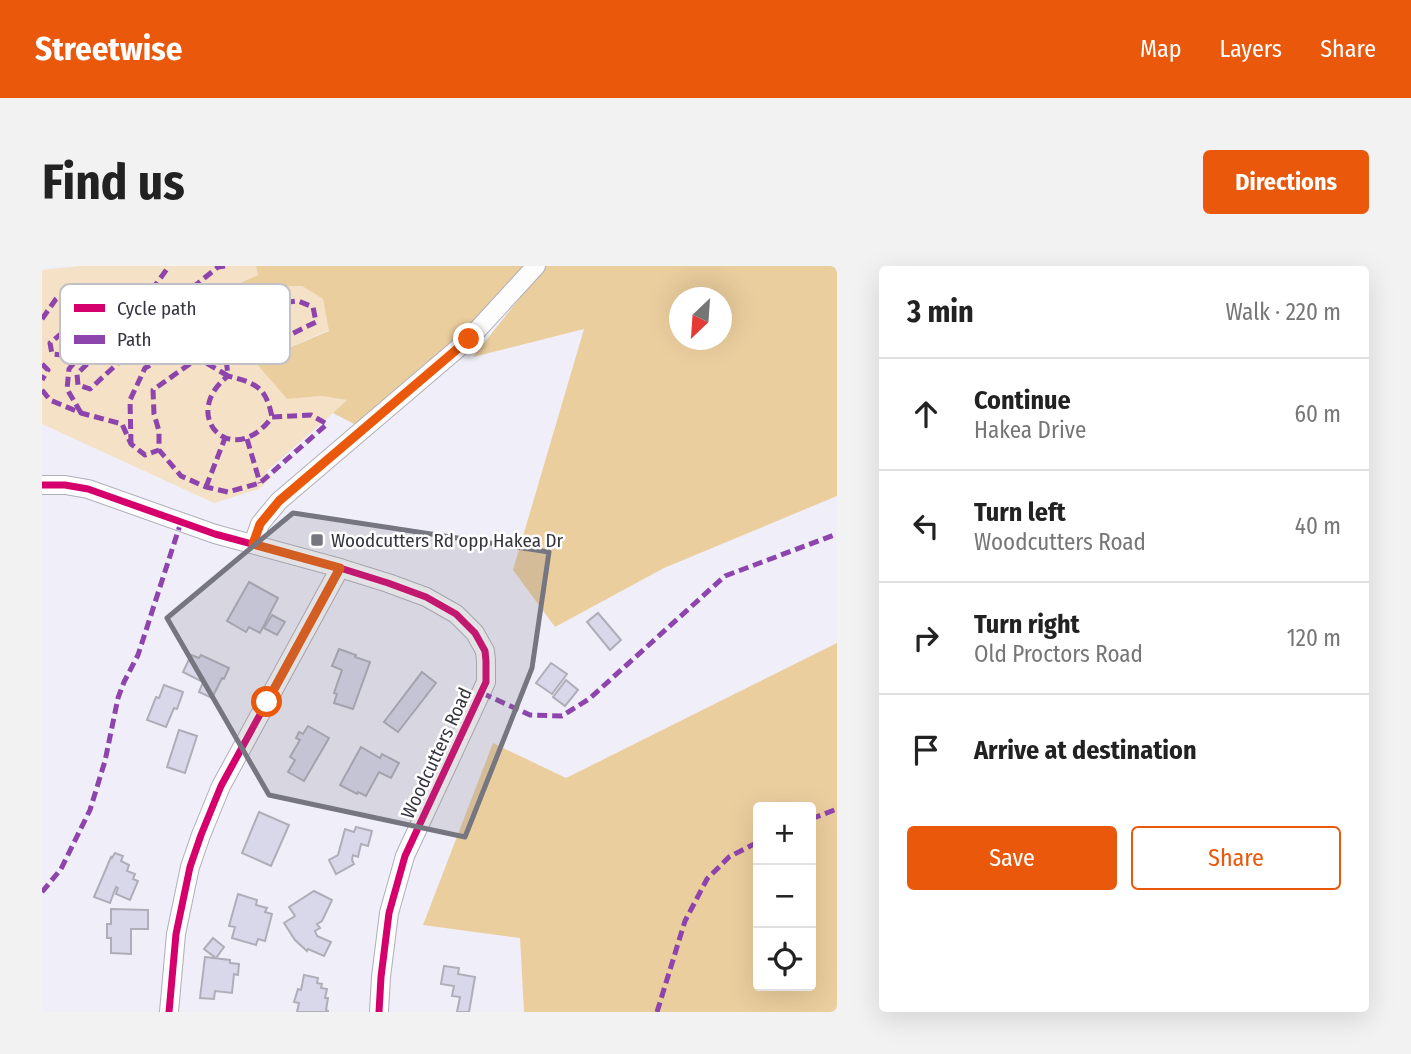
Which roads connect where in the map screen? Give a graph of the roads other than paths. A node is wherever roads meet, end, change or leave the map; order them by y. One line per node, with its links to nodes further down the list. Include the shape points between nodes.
1 (536, 266): 3 (street, via 469,339 279,501 260,524)
2 (42, 485): 3 (street, Woodcutters Road, via 88,489)
3 (253, 544): 4 (street, Woodcutters Road)
4 (340, 568): 5 (street, via 221,786 201,835 176,934); 6 (street, Woodcutters Road, via 426,597 456,614 481,642 486,660 482,693 398,878 384,947)
5 (169, 1012)
6 (379, 1012)

